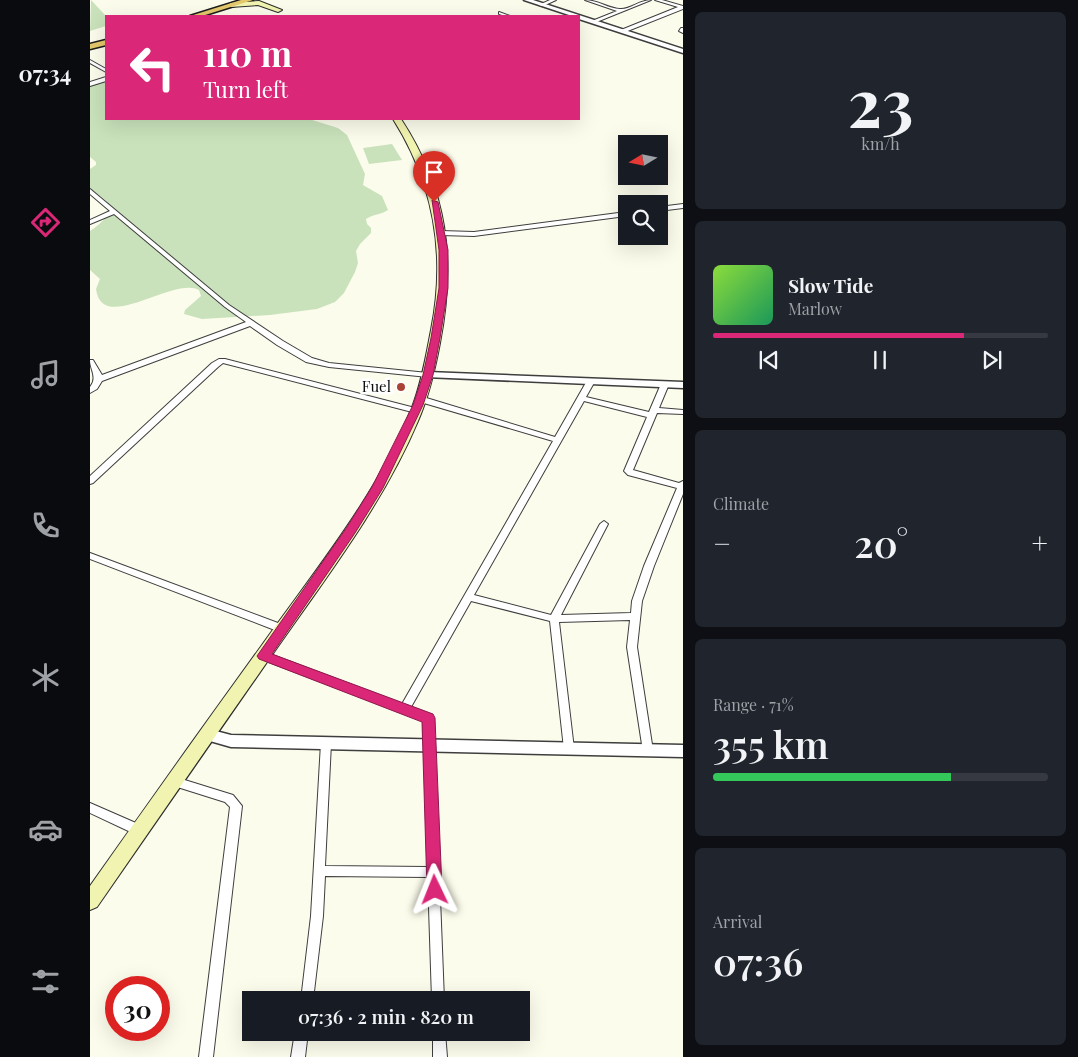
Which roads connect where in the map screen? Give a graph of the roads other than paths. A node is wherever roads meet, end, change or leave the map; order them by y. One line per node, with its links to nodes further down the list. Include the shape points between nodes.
1 (240, 0): 12 (highway)
2 (249, 0): 12 (highway)
3 (264, 0): 15 (main road)
4 (272, 0): 15 (main road)
5 (527, 0): 13 (street)
6 (554, 0): 13 (street)
7 (586, 0): 11 (street)
8 (605, 0): 11 (street)
9 (649, 0): 16 (street)
10 (657, 0): 14 (street)
11 (596, 3): 16 (street)
12 (231, 5): 15 (main road, via 259,3); 18 (highway)
13 (541, 5): 21 (street)
14 (682, 7): 24 (street)
15 (278, 10): 19 (main road)
16 (621, 11): 23 (street)
17 (501, 13): 20 (street)
18 (197, 15)
19 (285, 15)
20 (506, 15)
21 (572, 15)
22 (580, 18): 23 (street)
23 (594, 22): 24 (street)
24 (623, 32): 27 (street)
25 (105, 42): 26 (highway)
26 (90, 47)
27 (683, 52)
28 (90, 61): 29 (street)
29 (105, 70)
30 (105, 79): 31 (street)
31 (90, 84)
32 (398, 120): 39 (main road, via 422,164)
33 (90, 191): 36 (street)
34 (683, 206): 35 (street)
35 (668, 208)
36 (114, 212): 38 (street); 40 (street)
37 (618, 215): 39 (street, via 474,234)
38 (90, 222)
39 (441, 233): 42 (main road, via 443,288)
40 (251, 323): 42 (street, via 309,360); 43 (street)
41 (90, 362): 43 (street)
42 (428, 375): 44 (street); 49 (main road)
43 (99, 379): 47 (street)
44 (591, 381): 45 (street); 48 (street)
45 (665, 384): 46 (street); 50 (street)
46 (683, 385)
47 (90, 392)
48 (582, 398): 50 (street); 52 (street)
49 (418, 405): 52 (street); 53 (street, via 222,361); 60 (main road, via 378,488)
50 (653, 412): 51 (street); 54 (street, via 628,471)
51 (683, 412)
52 (558, 440): 57 (street)
53 (90, 481)
54 (683, 486): 58 (street, via 649,566 637,601)
55 (604, 524): 59 (street)
56 (90, 556): 60 (street)
57 (469, 596): 59 (street); 62 (street)
58 (636, 616): 59 (street); 67 (street, via 632,647)
59 (554, 619): 66 (street)
60 (283, 629): 61 (main road)
61 (264, 656): 62 (street); 63 (main road)
62 (405, 708): 65 (street, via 428,718)
63 (208, 735): 64 (street, via 231,741); 69 (main road)
64 (326, 743): 65 (street); 72 (street)
65 (430, 746): 66 (street); 73 (street)
66 (569, 749): 67 (street)
67 (648, 751): 68 (street)
68 (683, 751)
69 (175, 782): 71 (main road); 79 (street, via 229,798 236,806)
70 (90, 808): 71 (street)
71 (141, 831): 74 (main road)
72 (320, 871): 73 (street); 75 (street)
73 (434, 872): 76 (street)
74 (90, 901)
75 (308, 991)
76 (438, 991)
77 (301, 1041): 80 (street)
78 (440, 1041): 81 (street)
79 (206, 1057)
80 (298, 1057)
81 (440, 1057)

